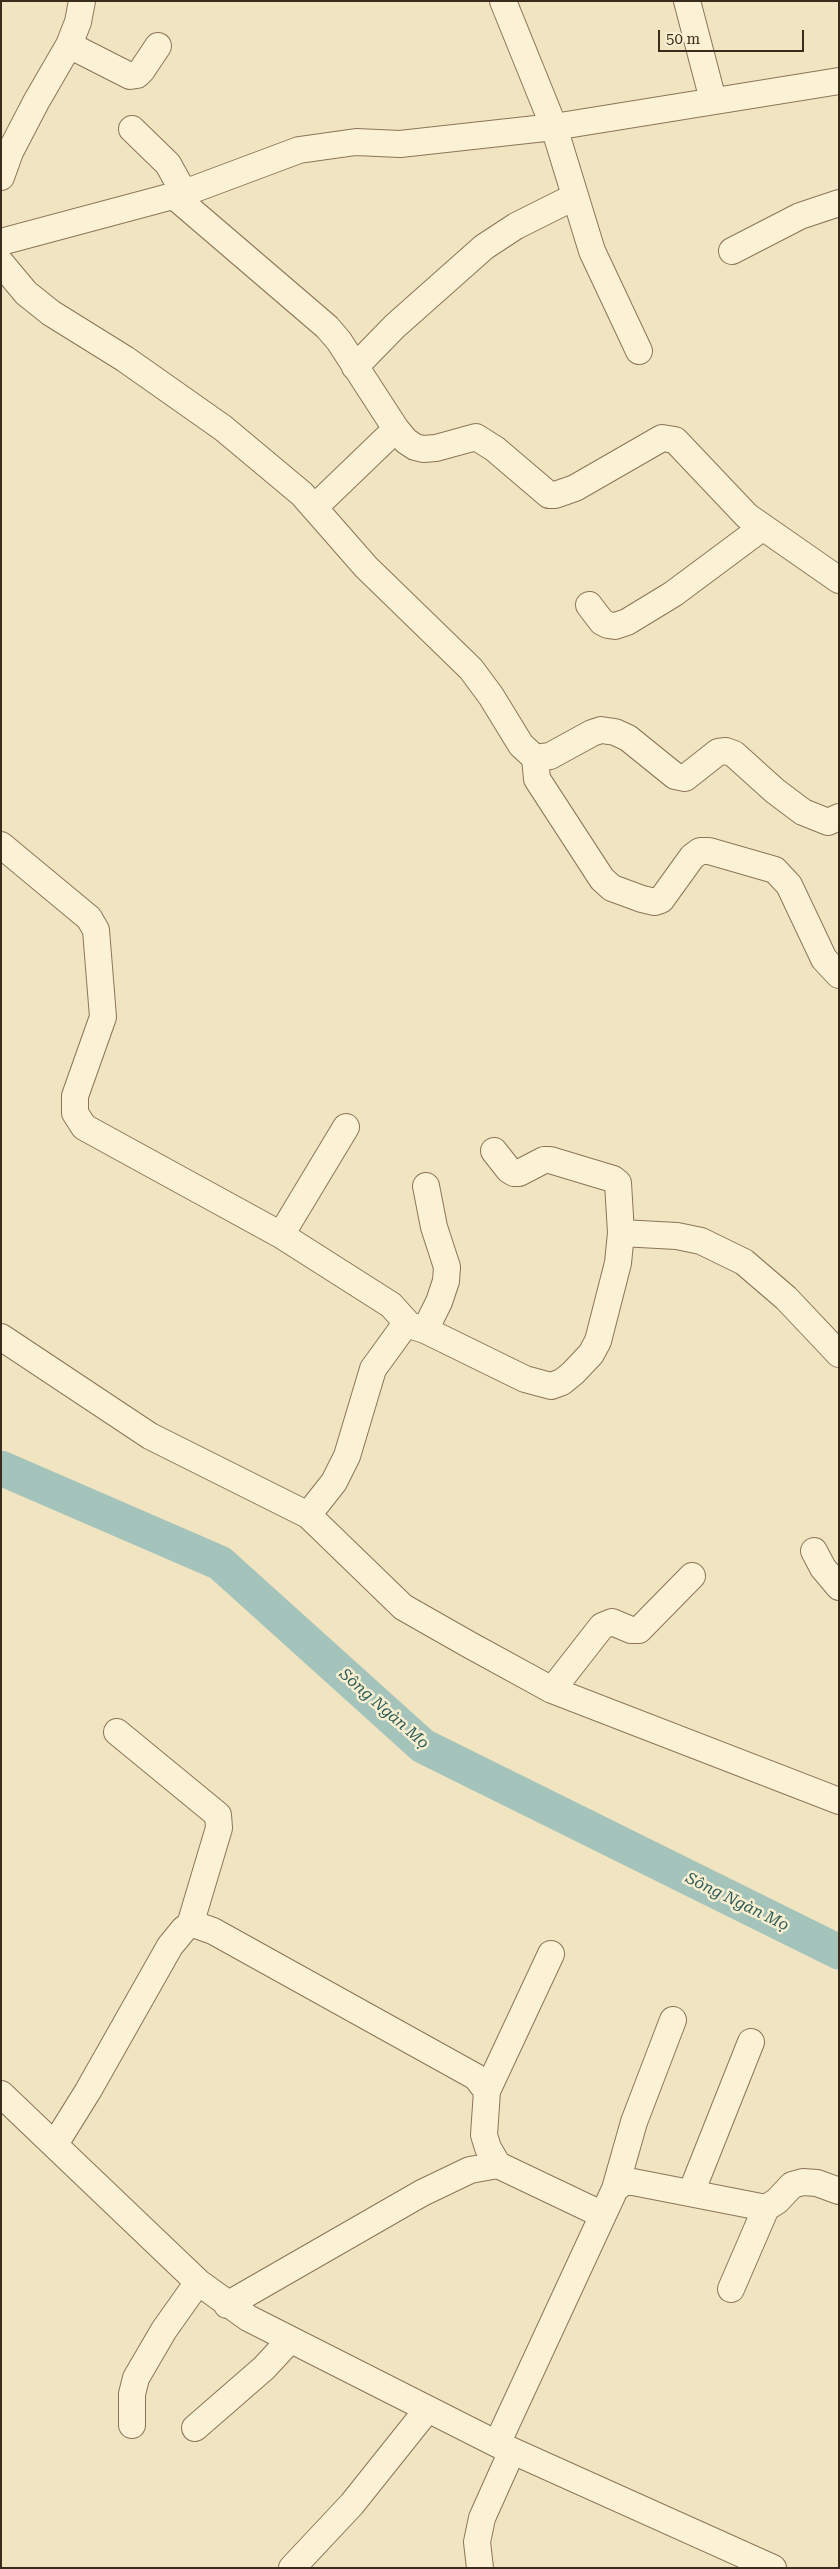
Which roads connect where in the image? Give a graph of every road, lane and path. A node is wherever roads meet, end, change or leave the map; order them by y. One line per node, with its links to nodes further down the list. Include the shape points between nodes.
1 (82, 1): 4 (street)
2 (503, 1): 8 (street)
3 (687, 1): 7 (street)
4 (69, 45): 5 (street, via 130,76 142,70); 10 (street, via 10,152)
5 (158, 46)
6 (839, 80): 7 (street)
7 (713, 100): 8 (street)
8 (554, 127): 11 (street, via 400,144 356,142 299,150); 12 (street)
9 (132, 129): 11 (street, via 168,164)
10 (1, 177)
11 (179, 194): 14 (street); 18 (street, via 327,327)
12 (574, 197): 17 (street, via 592,251); 18 (street, via 516,226 484,247 395,326)
13 (839, 203): 15 (street, via 791,221)
14 (1, 242)
15 (732, 252)
16 (1, 263): 20 (street, via 26,293 51,313 125,359 223,428)
17 (639, 351)
18 (355, 367): 19 (street)
19 (396, 429): 20 (street); 21 (street, via 406,441 423,449 469,438 483,440 549,495 575,488 662,438 675,440 732,503)
20 (315, 507): 24 (street, via 366,567 471,669 521,746)
21 (763, 527): 22 (street); 23 (street, via 673,594 627,622 608,626)
22 (839, 580)
23 (588, 605)
24 (535, 758): 25 (street, via 550,756 601,730 628,738 675,776 685,778 718,752 726,751 734,754 775,792 803,812 828,822); 27 (street, via 537,779 602,879 612,888 642,899 661,900 692,857 700,852 775,870 789,885 824,959)
25 (839, 817)
26 (1, 845): 32 (street, via 89,918 96,930 104,1017 75,1096 78,1120 89,1132)
27 (839, 975)
28 (346, 1127): 32 (street)
29 (494, 1151): 31 (street, via 514,1173 519,1174 550,1160 613,1179 620,1189)
30 (426, 1186): 33 (street, via 434,1227 447,1267 439,1302)
31 (621, 1233): 33 (street, via 618,1263 598,1342 592,1354 562,1382 545,1386 526,1379); 35 (street, via 677,1236 701,1241 744,1262 786,1298)
32 (281, 1235): 33 (street, via 391,1305)
33 (417, 1327): 36 (street, via 397,1333 373,1369 347,1456 334,1482)
34 (1, 1337): 36 (street, via 150,1436)
35 (839, 1354)
36 (308, 1515): 40 (street, via 404,1607)
37 (814, 1551): 39 (street)
38 (692, 1576): 40 (street, via 639,1630 606,1623)
39 (839, 1588)
40 (552, 1690): 42 (street)
41 (117, 1732): 43 (street, via 218,1815 219,1828)
42 (839, 1801)
43 (190, 1925): 47 (street, via 213,1932 476,2077); 49 (street, via 170,1946)
44 (550, 1954): 47 (street)
45 (673, 2020): 51 (street, via 634,2122)
46 (751, 2042): 53 (street)
47 (487, 2090): 50 (street, via 484,2134)
48 (1, 2094): 49 (street)
49 (55, 2144): 56 (street)
50 (498, 2166): 55 (street); 58 (street, via 455,2176)
51 (615, 2189): 53 (street, via 624,2182 633,2182); 55 (street)
52 (839, 2191): 54 (street, via 803,2182 792,2185)
53 (691, 2193): 54 (street)
54 (766, 2208): 57 (street)
55 (603, 2215): 63 (street)
56 (198, 2282): 58 (street); 61 (street, via 164,2330 136,2378 132,2394)
57 (731, 2289)
58 (226, 2305): 59 (street)
59 (289, 2341): 60 (street); 62 (street, via 250,2381)
60 (426, 2410): 63 (street); 64 (street, via 352,2504)
61 (132, 2425)
62 (194, 2428)
63 (505, 2447): 65 (street, via 477,2542); 66 (street)
64 (292, 2568)
65 (480, 2568)
66 (773, 2568)

